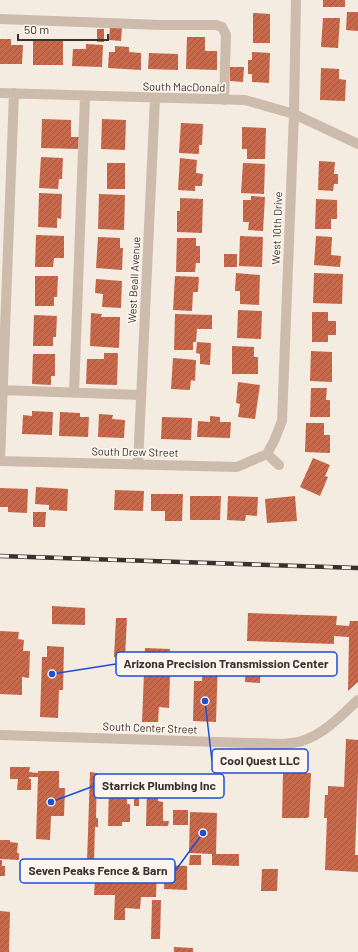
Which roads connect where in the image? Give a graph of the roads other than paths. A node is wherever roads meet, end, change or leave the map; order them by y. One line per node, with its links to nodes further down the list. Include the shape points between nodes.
1 (296, 0): 8 (street, West 10th Drive)
2 (0, 18): 7 (street, via 222,27 226,35)
3 (0, 93): 4 (street, South MacDonald)
4 (14, 93): 5 (street, South MacDonald); 10 (street)
5 (85, 96): 6 (street, South MacDonald); 11 (street)
6 (155, 98): 7 (street, South MacDonald); 12 (street, West Beall Avenue)
7 (224, 100): 8 (street, South MacDonald, via 245,100)
8 (294, 114): 9 (street, South MacDonald); 13 (street, West 10th Drive, via 282,421)
9 (358, 144)
10 (2, 390): 11 (street); 14 (street)
11 (74, 393): 12 (street)
12 (141, 395): 15 (street, West Beall Avenue)
13 (267, 454): 15 (street, South Drew Street, via 237,467); 16 (street)
14 (0, 461): 15 (street, South Drew Street)
15 (138, 464)
16 (279, 465)
17 (358, 700): 18 (street, South Center Street, via 317,735 300,742 283,744)
18 (0, 735)

